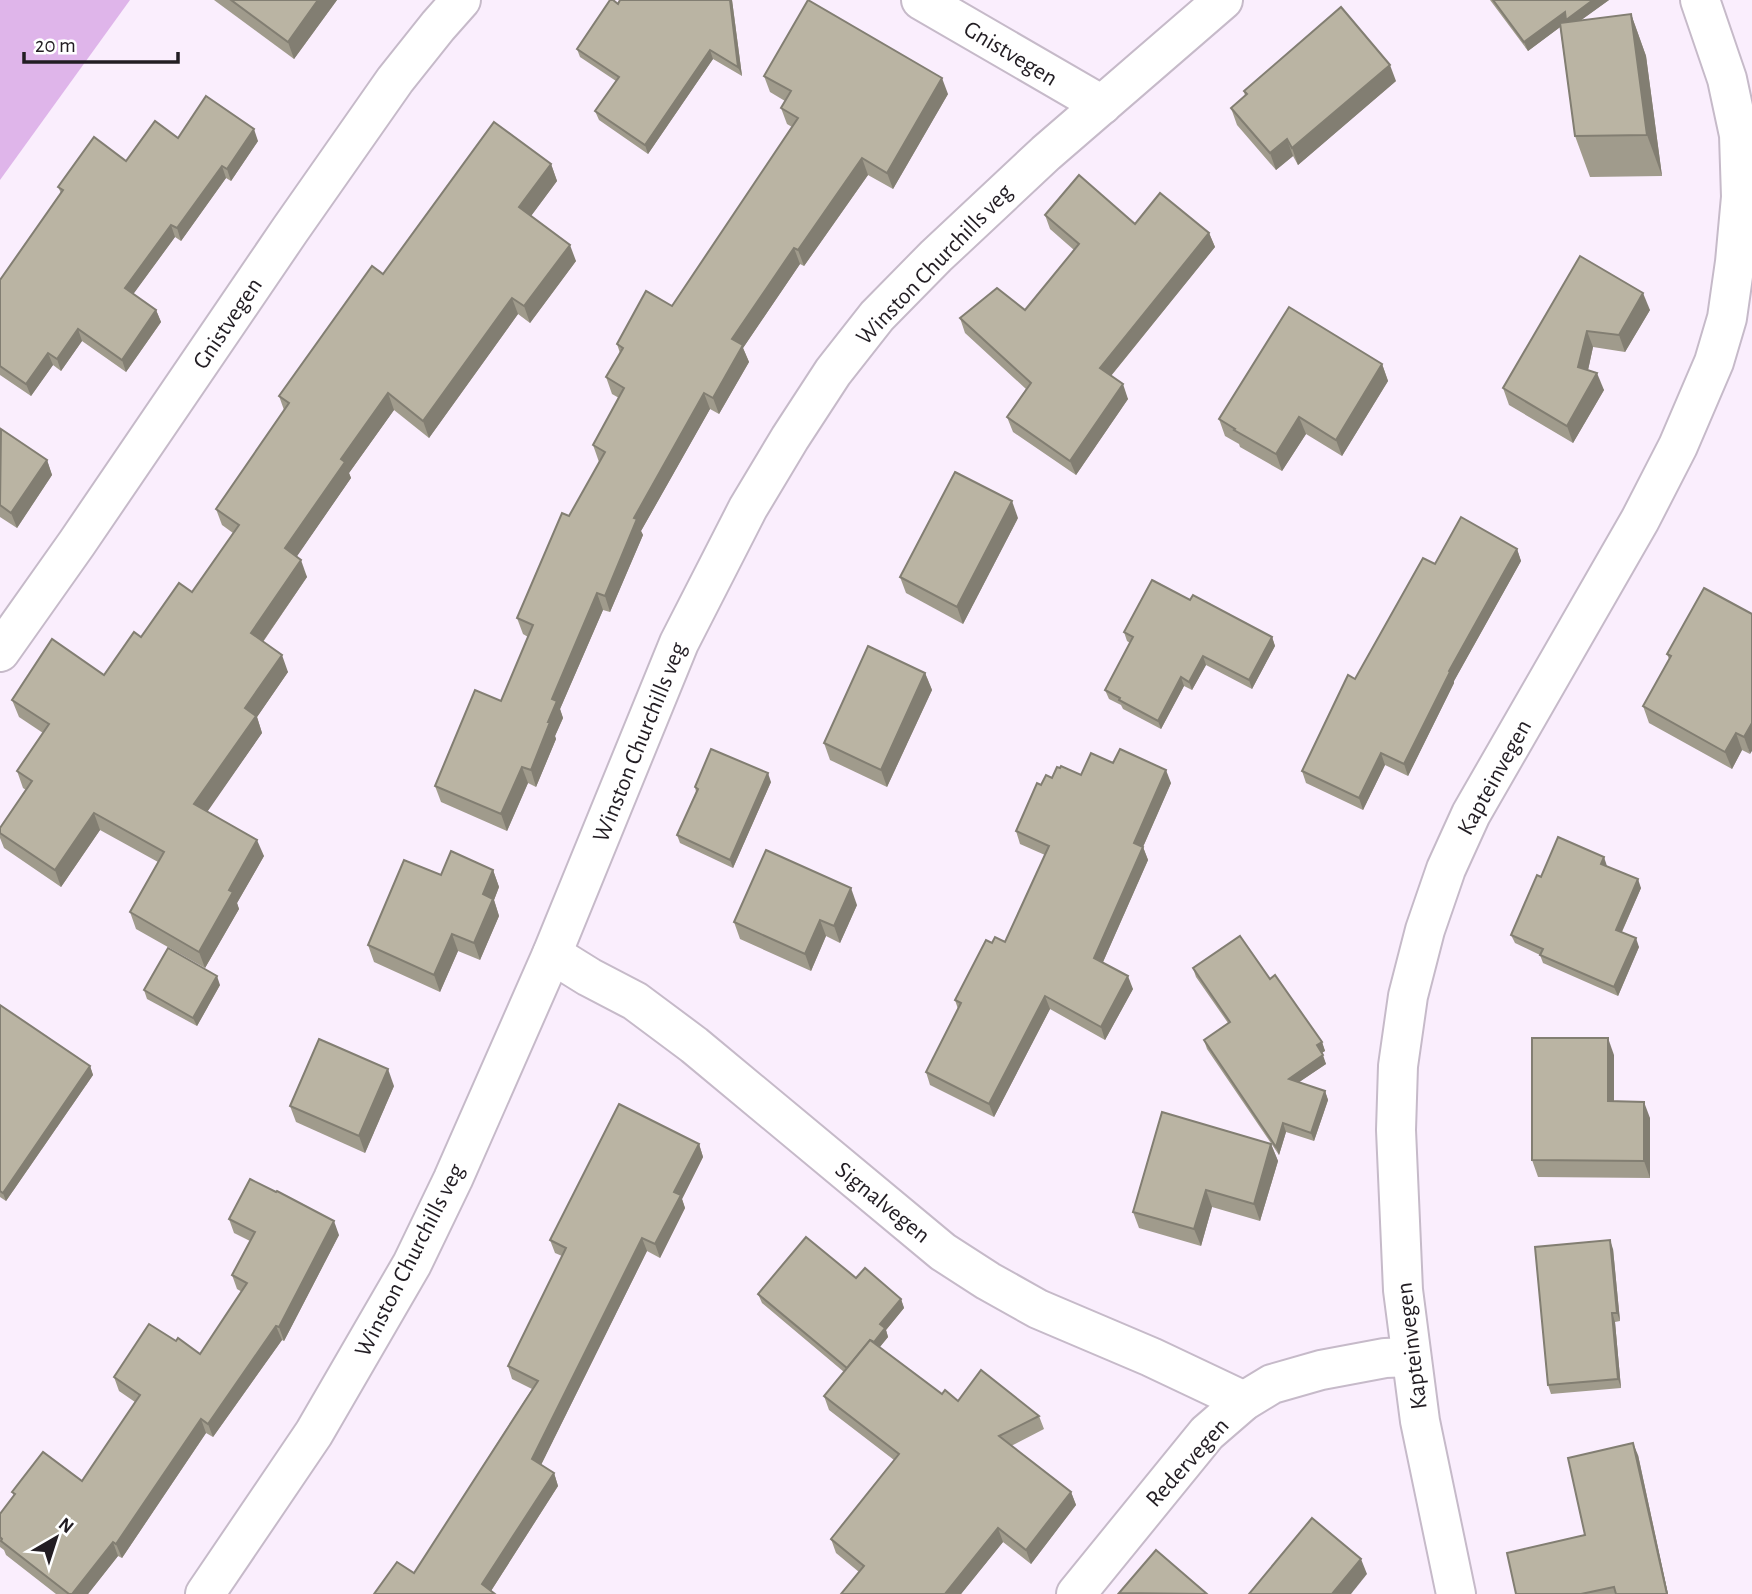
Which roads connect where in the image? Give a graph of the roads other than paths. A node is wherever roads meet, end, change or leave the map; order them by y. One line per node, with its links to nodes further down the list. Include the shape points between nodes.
1 (461, 0): 6 (street, Gnistvegen, via 395,80)
2 (921, 0): 5 (street, Gnistvegen)
3 (1223, 0): 5 (street, Winston Churchills veg)
4 (1700, 0): 8 (street, Kapteinvegen, via 1727,79 1739,135 1741,197 1727,318 1714,362 1678,446 1471,814 1425,930 1408,996 1397,1079 1398,1206)
5 (1102, 105): 7 (street, Winston Churchills veg, via 936,256 877,316 832,372 748,508 679,643)
6 (0, 652)
7 (552, 954): 9 (street, Signalvegen, via 635,1001 694,1045 943,1252 988,1282); 10 (street, Winston Churchills veg, via 412,1264 314,1433)
8 (1411, 1357): 9 (street, Redervegen, via 1321,1370 1272,1384); 12 (street, Kapteinvegen)
9 (1244, 1401): 11 (street, Redervegen, via 1207,1433)
10 (205, 1594)
11 (1076, 1594)
12 (1456, 1594)

